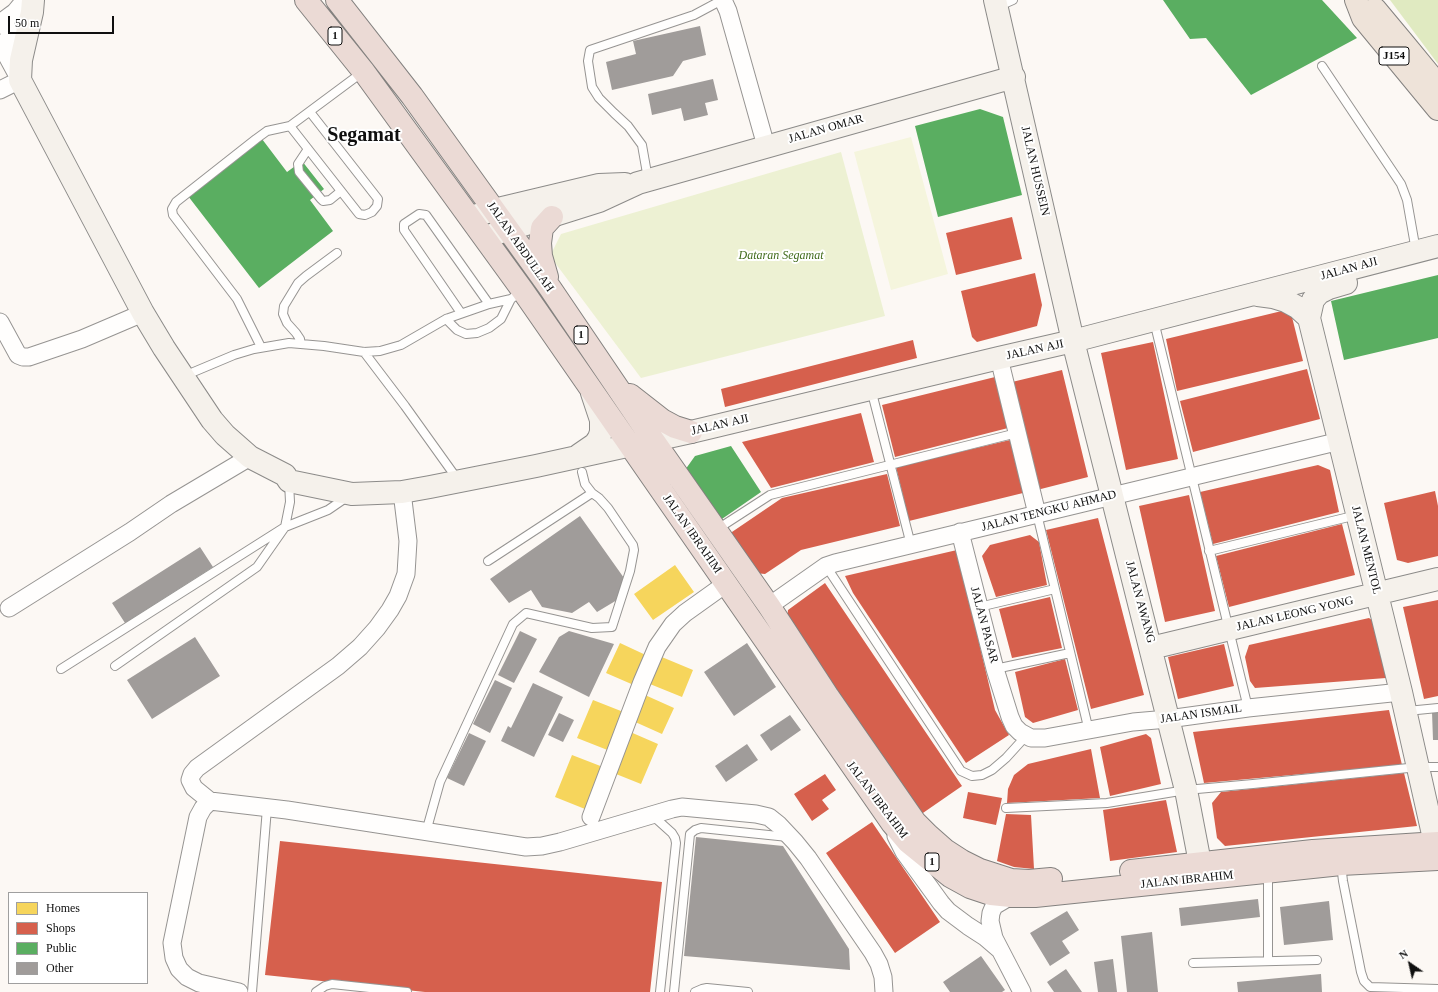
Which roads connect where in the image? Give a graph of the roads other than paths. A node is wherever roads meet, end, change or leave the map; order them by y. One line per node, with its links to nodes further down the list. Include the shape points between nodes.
1 (25, 0): 8 (street, via 15,12)
2 (32, 0): 12 (main road, via 32,12)
3 (306, 0): 10 (highway, 1)
4 (337, 0): 10 (highway, 1)
5 (723, 0): 19 (street); 21 (lane, via 694,15 590,50 588,60 592,87 642,145)
6 (1357, 0): 14 (main road, J154, via 1373,8); 16 (main road, J154, via 1363,18)
7 (1002, 2): 13 (main road, JALAN HUSSEIN)
8 (1, 22): 12 (street, via 18,48)
9 (0, 44): 12 (street)
10 (373, 65): 17 (lane); 23 (highway, JALAN ABDULLAH / 1, via 412,96); 25 (highway, JALAN ABDULLAH / 1)
11 (1322, 66): 29 (lane, via 1401,184 1407,200)
12 (20, 70): 15 (street); 36 (main road)
13 (1014, 77): 19 (main road, JALAN OMAR); 42 (main road, JALAN HUSSEIN)
14 (1438, 85)
15 (0, 90)
16 (1438, 109)
17 (310, 112): 18 (lane); 22 (lane, via 378,199 377,206 372,212 359,214)
18 (290, 126): 20 (lane); 44 (lane, via 267,131 176,202 172,210 173,215 238,300)
19 (766, 146): 21 (main road, JALAN OMAR)
20 (308, 149): 22 (lane); 22 (lane, via 298,164 299,172 320,199 330,200)
21 (643, 182): 23 (main road, JALAN OMAR, via 599,186); 24 (main road, JALAN OMAR, via 599,202)
22 (341, 191)
23 (494, 210): 25 (main road, JALAN OMAR); 26 (highway, JALAN ABDULLAH / 1)
24 (552, 217): 26 (main road, JALAN OMAR); 32 (highway, via 542,228 540,243)
25 (471, 218): 27 (highway, JALAN ABDULLAH / 1)
26 (509, 230): 27 (main road, JALAN OMAR); 32 (highway, JALAN ABDULLAH / 1)
27 (485, 237): 33 (highway, JALAN ABDULLAH / 1)
28 (1438, 246): 29 (main road, JALAN AJI)
29 (1416, 252): 34 (main road, JALAN AJI)
30 (337, 253): 43 (lane, via 298,283 284,306 283,314 287,323)
31 (1438, 260): 38 (main road, JALAN AJI, via 1329,288 1318,293 1313,300)
32 (550, 288): 47 (highway, JALAN ABDULLAH / 1)
33 (517, 295): 35 (lane); 39 (lane, via 501,319 477,333 466,334 457,330); 49 (highway, JALAN ABDULLAH / 1)
34 (1253, 295): 38 (main road, via 1286,301); 40 (main road, JALAN AJI)
35 (489, 304): 37 (lane); 37 (lane, via 426,215 420,214 404,224 404,230)
36 (143, 313): 41 (street, via 82,339 29,357 18,355); 48 (main road)
37 (461, 314): 39 (lane)
38 (1308, 318): 54 (main road, JALAN MENTOL)
39 (446, 319): 45 (lane, via 401,345)
40 (1154, 321): 42 (main road, JALAN AJI); 59 (lane)
41 (0, 322)
42 (1074, 342): 46 (main road, JALAN AJI); 65 (main road, JALAN AWANG)
43 (301, 344): 44 (lane); 45 (lane)
44 (261, 347): 48 (lane)
45 (364, 352): 61 (lane, via 406,406)
46 (999, 358): 50 (main road, JALAN AJI); 52 (street)
47 (607, 373): 51 (highway, via 634,399 662,420); 53 (highway, JALAN ABDULLAH / 1)
48 (182, 376): 56 (main road, via 212,420)
49 (590, 388): 55 (highway, JALAN ABDULLAH / 1); 57 (main road, via 601,432 595,444 585,452)
50 (871, 389): 51 (main road, JALAN AJI); 58 (lane)
51 (691, 432): 53 (main road, JALAN AJI)
52 (1017, 433): 58 (lane); 66 (street)
53 (653, 440): 55 (main road, JALAN AJI); 69 (highway, JALAN IBRAHIM / 1)
54 (1340, 441): 59 (street, JALAN TENGKU AHMAD); 67 (main road, JALAN MENTOL)
55 (630, 445): 57 (main road, JALAN AJI); 76 (highway, JALAN IBRAHIM / 1)
56 (250, 457): 60 (main road, via 285,476); 80 (street, via 171,504)
57 (577, 465): 61 (main road, JALAN AJI); 63 (lane)
58 (890, 465): 69 (lane, via 770,495); 71 (lane)
59 (1191, 476): 65 (street, JALAN TENGKU AHMAD); 72 (lane)
60 (289, 481): 64 (main road, JALAN AJI); 68 (lane, via 290,502)
61 (459, 482): 62 (main road, JALAN AJI)
62 (402, 492): 64 (main road, JALAN AJI); 96 (street, via 408,541 406,574 390,610 360,647 338,666 197,768 190,780 194,788)
63 (592, 493): 73 (lane); 102 (lane, via 608,508 629,538 634,550 612,626 592,628 526,613 513,624 440,782)
64 (352, 494): 68 (lane, via 328,510)
65 (1112, 495): 66 (street, JALAN TENGKU AHMAD); 83 (main road, JALAN AWANG)
66 (1037, 514): 70 (street, JALAN TENGKU AHMAD); 77 (lane)
67 (1357, 515): 72 (lane); 78 (main road, JALAN MENTOL)
68 (285, 527): 85 (lane, via 257,567); 86 (lane)
69 (716, 531): 79 (highway, JALAN IBRAHIM / 1)
70 (960, 532): 71 (street, JALAN TENGKU AHMAD); 81 (street, JALAN PASAR)
71 (911, 545): 74 (street, JALAN TENGKU AHMAD)
72 (1210, 551): 82 (lane)
73 (488, 561)
74 (826, 566): 79 (street, JALAN TENGKU AHMAD); 93 (lane, via 961,771 972,776 992,770)
75 (1438, 579): 78 (main road, JALAN LEONG YONG)
76 (727, 584): 100 (street, via 685,613 673,624 657,647); 101 (highway, JALAN IBRAHIM / 1)
77 (1055, 589): 81 (lane); 84 (lane)
78 (1377, 594): 82 (main road, JALAN LEONG YONG); 88 (main road, JALAN MENTOL)
79 (769, 606): 105 (highway, JALAN IBRAHIM / 1, via 915,822 945,850 962,861 997,876 1029,881)
80 (9, 608)
81 (979, 608): 87 (street, JALAN PASAR)
82 (1228, 630): 83 (main road, JALAN LEONG YONG); 89 (lane)
83 (1152, 648): 91 (main road, JALAN AWANG)
84 (1070, 653): 87 (lane); 92 (lane)
85 (115, 666)
86 (61, 669)
87 (996, 669): 93 (street, JALAN PASAR, via 1010,718 1014,726)
88 (1403, 702): 89 (street, JALAN ISMAIL); 90 (lane); 94 (main road, JALAN MENTOL)
89 (1248, 708): 91 (street, JALAN ISMAIL)
90 (1438, 708)
91 (1168, 719): 92 (street, JALAN ISMAIL, via 1133,722); 95 (main road, JALAN AWANG)
92 (1089, 731): 93 (street, JALAN ISMAIL, via 1045,738)
93 (1026, 736)
94 (1428, 767): 95 (lane); 104 (main road, JALAN MENTOL)
95 (1186, 790): 98 (lane, via 1107,803); 105 (main road, JALAN AWANG)
96 (210, 801): 97 (street); 115 (street, via 198,817 172,943 174,958 179,969 187,977 199,983)
97 (267, 808): 102 (street); 116 (lane)
98 (1006, 808)
99 (652, 815): 102 (street, via 542,846 526,847); 103 (street, via 682,807 756,814 769,818); 119 (lane, via 672,833 676,842)
100 (591, 817)
101 (892, 823): 108 (highway, JALAN IBRAHIM / 1, via 908,842 950,876 970,887 991,894); 109 (street, via 904,852 948,912 985,937)
102 (426, 832)
103 (791, 837): 120 (lane, via 701,828 690,834); 123 (street, via 873,953 883,977)
104 (1437, 848): 105 (highway, JALAN IBRAHIM / 1, via 1313,851); 106 (highway, JALAN IBRAHIM / 1)
105 (1200, 863)
106 (1341, 864): 107 (highway, JALAN IBRAHIM / 1); 114 (lane, via 1360,972 1364,981 1370,987)
107 (1268, 872): 108 (highway, JALAN IBRAHIM / 1, via 1035,896); 111 (lane)
108 (1012, 896): 109 (street, via 994,906 991,913 991,929)
109 (999, 950): 113 (street)
110 (1317, 960): 111 (lane)
111 (1268, 961): 112 (lane)
112 (1193, 963)
113 (1017, 989)
114 (1438, 989)
115 (238, 992)
116 (252, 992)
117 (316, 992): 118 (lane, via 332,984)
118 (407, 992)
119 (660, 992)
120 (674, 992)
121 (696, 992): 122 (lane, via 707,988)
122 (748, 992)
123 (884, 992)

